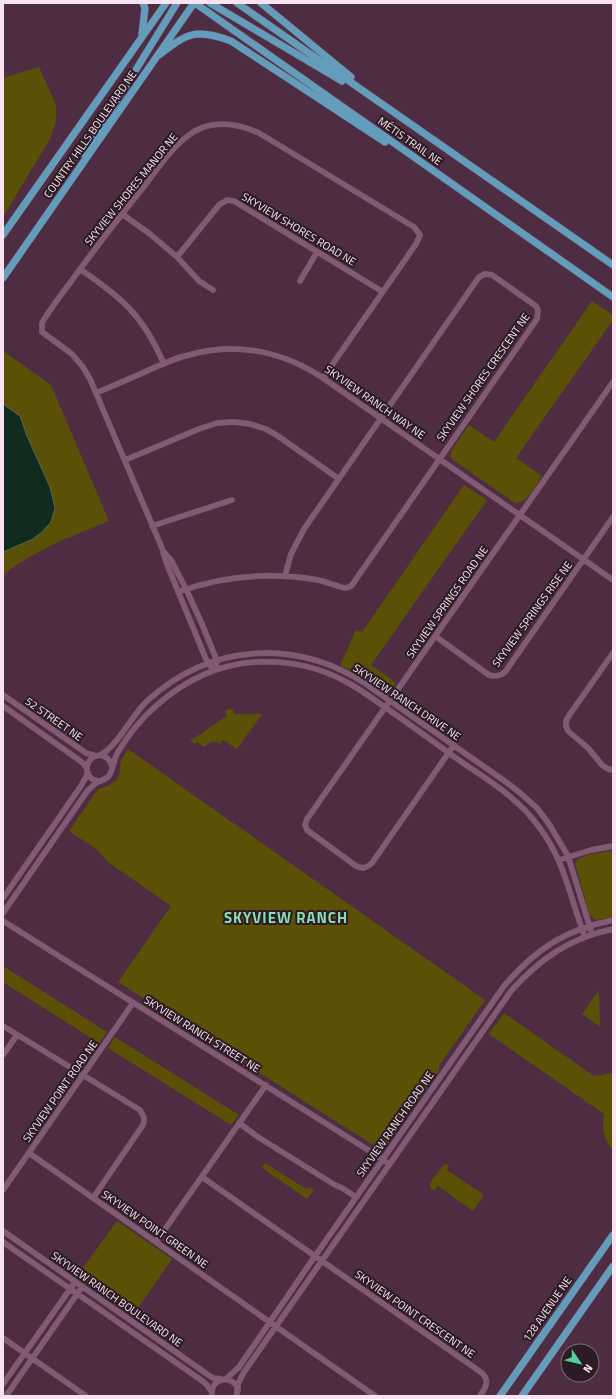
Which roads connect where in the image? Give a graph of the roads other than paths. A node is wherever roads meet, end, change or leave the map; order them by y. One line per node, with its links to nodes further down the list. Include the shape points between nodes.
1 (143, 3): 8 (main road)
2 (166, 3): 8 (main road, COUNTRY HILLS BOULEVARD NE)
3 (178, 3): 12 (main road)
4 (195, 3): 9 (main road, COUNTRY HILLS BOULEVARD NE); 13 (main road, MÉTIS TRAIL NE)
5 (210, 3): 10 (main road)
6 (237, 3): 10 (main road, MÉTIS TRAIL NE)
7 (261, 3): 11 (main road)
8 (141, 37): 15 (main road, COUNTRY HILLS BOULEVARD NE)
9 (158, 55): 12 (main road, COUNTRY HILLS BOULEVARD NE); 13 (main road, via 177,40 192,34 216,36 231,41)
10 (383, 104): 11 (main road, MÉTIS TRAIL NE)
11 (400, 116): 18 (main road, MÉTIS TRAIL NE)
12 (61, 194): 20 (main road, COUNTRY HILLS BOULEVARD NE)
13 (487, 208): 24 (main road, MÉTIS TRAIL NE)
14 (122, 214): 17 (street); 19 (street, SKYVIEW SHORES MANOR NE); 23 (street, SKYVIEW SHORES MANOR NE, via 176,146 195,131 221,124 247,128 418,230 420,234 416,244)
15 (3, 235)
16 (317, 252): 17 (street, SKYVIEW SHORES ROAD NE, via 234,201 227,200 219,205); 21 (street); 23 (street, SKYVIEW SHORES ROAD NE)
17 (177, 257): 22 (street, via 199,281)
18 (613, 265)
19 (80, 269): 25 (street, via 118,296 131,309 147,330); 28 (street, SKYVIEW SHORES MANOR NE, via 45,318 41,328 45,335 72,354 83,367)
20 (3, 278)
21 (300, 281)
22 (213, 290)
23 (383, 292): 26 (street, SKYVIEW SHORES MANOR NE)
24 (613, 297)
25 (164, 364): 26 (street, SKYVIEW RANCH WAY NE, via 201,352 236,349 272,354 302,365); 28 (street, SKYVIEW RANCH WAY NE)
26 (323, 378): 29 (street, SKYVIEW RANCH WAY NE)
27 (613, 382): 34 (street, SKYVIEW SPRINGS ROAD NE)
28 (96, 393): 31 (street, SKYVIEW SHORES MANOR NE)
29 (381, 418): 30 (street, SKYVIEW RANCH WAY NE); 30 (street, SKYVIEW SHORES CRESCENT NE, via 479,277 485,274 492,275 536,306 539,314 532,326); 32 (street)
30 (439, 459): 34 (street, SKYVIEW RANCH WAY NE); 39 (street, via 352,585 345,588 320,580)
31 (125, 460): 32 (street, via 199,428 234,422 266,429); 36 (street, SKYVIEW SHORES MANOR NE)
32 (339, 478): 39 (street, via 296,542 290,554)
33 (232, 500): 36 (street)
34 (520, 515): 38 (street, SKYVIEW RANCH WAY NE); 43 (street, SKYVIEW SPRINGS ROAD NE)
35 (613, 517): 38 (street)
36 (152, 526): 37 (street, SKYVIEW SHORES MANOR NE)
37 (162, 548): 41 (street, SKYVIEW SHORES MANOR NE); 42 (street, SKYVIEW SHORES MANOR NE)
38 (583, 559): 40 (street, SKYVIEW RANCH WAY NE); 43 (street, SKYVIEW SPRINGS RISE NE, via 500,676 490,674)
39 (285, 576): 41 (street, via 232,578)
40 (613, 580)
41 (186, 589): 42 (street); 45 (street, SKYVIEW SHORES MANOR NE)
42 (178, 592): 46 (street, SKYVIEW SHORES MANOR NE)
43 (435, 636): 49 (street, SKYVIEW SPRINGS ROAD NE)
44 (613, 653): 56 (street, via 570,714 566,726 602,765)
45 (217, 661): 46 (street, SKYVIEW RANCH DRIVE NE); 47 (street); 49 (street, SKYVIEW RANCH DRIVE NE, via 251,654 278,653 303,656 353,676)
46 (208, 664): 47 (street, SKYVIEW SHORES MANOR NE); 54 (street, SKYVIEW RANCH DRIVE NE, via 183,675 158,692 137,711 109,750)
47 (215, 670): 51 (street, SKYVIEW RANCH DRIVE NE, via 260,662 303,665 349,683); 55 (street, SKYVIEW RANCH DRIVE NE, via 174,691 153,708 118,752)
48 (3, 695): 54 (street, 52 STREET NE, via 86,753)
49 (390, 701): 51 (street, SKYVIEW SPRINGS ROAD NE); 52 (street, SKYVIEW RANCH DRIVE NE)
50 (3, 706): 57 (street, 52 STREET NE, via 79,760)
51 (385, 708): 53 (street, SKYVIEW RANCH DRIVE NE); 53 (street, SKYVIEW SPRINGS ROAD NE, via 305,825 311,834 356,866 367,867 372,863)
52 (454, 745): 53 (street); 60 (street, SKYVIEW RANCH DRIVE NE, via 528,800 549,824)
53 (449, 752): 61 (street, SKYVIEW RANCH DRIVE NE, via 522,806 540,828)
54 (98, 756): 55 (street, via 109,760); 57 (street, via 88,762)
55 (112, 766): 58 (street, via 108,777)
56 (613, 770)
57 (87, 771): 58 (street, via 94,779); 62 (street, via 81,786)
58 (102, 780): 63 (street, via 88,791)
59 (613, 846): 60 (street)
60 (568, 856): 61 (street); 66 (street, SKYVIEW RANCH DRIVE NE)
61 (559, 860): 67 (street, SKYVIEW RANCH DRIVE NE)
62 (3, 898)
63 (3, 913)
64 (613, 920): 66 (street, SKYVIEW RANCH ROAD NE)
65 (3, 921): 71 (street, SKYVIEW RANCH STREET NE)
66 (589, 925): 67 (street, SKYVIEW RANCH ROAD NE); 69 (street, SKYVIEW RANCH DRIVE NE)
67 (581, 928): 70 (street, SKYVIEW RANCH DRIVE NE); 79 (street, SKYVIEW RANCH ROAD NE, via 545,948 509,980)
68 (613, 929): 69 (street, SKYVIEW RANCH ROAD NE)
69 (592, 934): 70 (street, SKYVIEW RANCH ROAD NE)
70 (585, 937): 80 (street, SKYVIEW RANCH ROAD NE, via 555,951 541,961 511,991)
71 (133, 1003): 75 (street, SKYVIEW POINT ROAD NE); 76 (street, SKYVIEW RANCH STREET NE)
72 (3, 1026): 73 (street)
73 (17, 1035): 74 (street); 75 (street)
74 (3, 1054)
75 (83, 1075): 78 (street, SKYVIEW POINT ROAD NE); 84 (street, via 140,1110 145,1120)
76 (266, 1085): 77 (street); 79 (street, SKYVIEW RANCH STREET NE)
77 (240, 1123): 81 (street); 83 (street)
78 (29, 1153): 82 (street, SKYVIEW POINT ROAD NE); 84 (street, SKYVIEW POINT GREEN NE)
79 (382, 1160): 80 (street, SKYVIEW RANCH STREET NE); 83 (street, SKYVIEW RANCH ROAD NE)
80 (389, 1164): 90 (street, SKYVIEW RANCH ROAD NE)
81 (202, 1177): 88 (street); 89 (street, SKYVIEW POINT CRESCENT NE)
82 (3, 1190)
83 (356, 1197): 89 (street, SKYVIEW RANCH ROAD NE)
84 (93, 1198): 88 (street, SKYVIEW POINT GREEN NE)
85 (3, 1231): 92 (street, SKYVIEW RANCH BOULEVARD NE)
86 (613, 1235): 109 (main road, 128 AVENUE NE)
87 (3, 1242): 94 (street, SKYVIEW RANCH BOULEVARD NE)
88 (156, 1242): 96 (street, SKYVIEW POINT GREEN NE)
89 (315, 1256): 90 (street, SKYVIEW POINT CRESCENT NE); 96 (street, SKYVIEW RANCH ROAD NE)
90 (322, 1261): 97 (street, SKYVIEW RANCH ROAD NE); 108 (street, SKYVIEW POINT CRESCENT NE, via 482,1373 487,1382)
91 (613, 1266): 110 (main road)
92 (75, 1282): 93 (street, SKYVIEW RANCH BOULEVARD NE); 94 (street)
93 (82, 1287): 95 (street); 101 (street, SKYVIEW RANCH BOULEVARD NE, via 207,1374)
94 (70, 1289): 95 (street, SKYVIEW RANCH BOULEVARD NE); 99 (street)
95 (77, 1294): 100 (street); 103 (street, SKYVIEW RANCH BOULEVARD NE, via 201,1380)
96 (269, 1322): 97 (street); 101 (street, SKYVIEW RANCH ROAD NE, via 239,1367)
97 (276, 1327): 104 (street, SKYVIEW RANCH ROAD NE, via 241,1378); 107 (street)
98 (3, 1338): 99 (street)
99 (25, 1353): 100 (street); 102 (street)
100 (32, 1358): 105 (street); 106 (street)
101 (224, 1379): 103 (street, SKYVIEW RANCH ROAD NE, via 215,1384); 104 (street, SKYVIEW RANCH BOULEVARD NE, via 234,1382)
102 (3, 1384)
103 (212, 1394)
104 (238, 1394)
105 (6, 1396)
106 (86, 1396)
107 (375, 1396)
108 (480, 1396)
109 (500, 1396)
110 (522, 1396)

